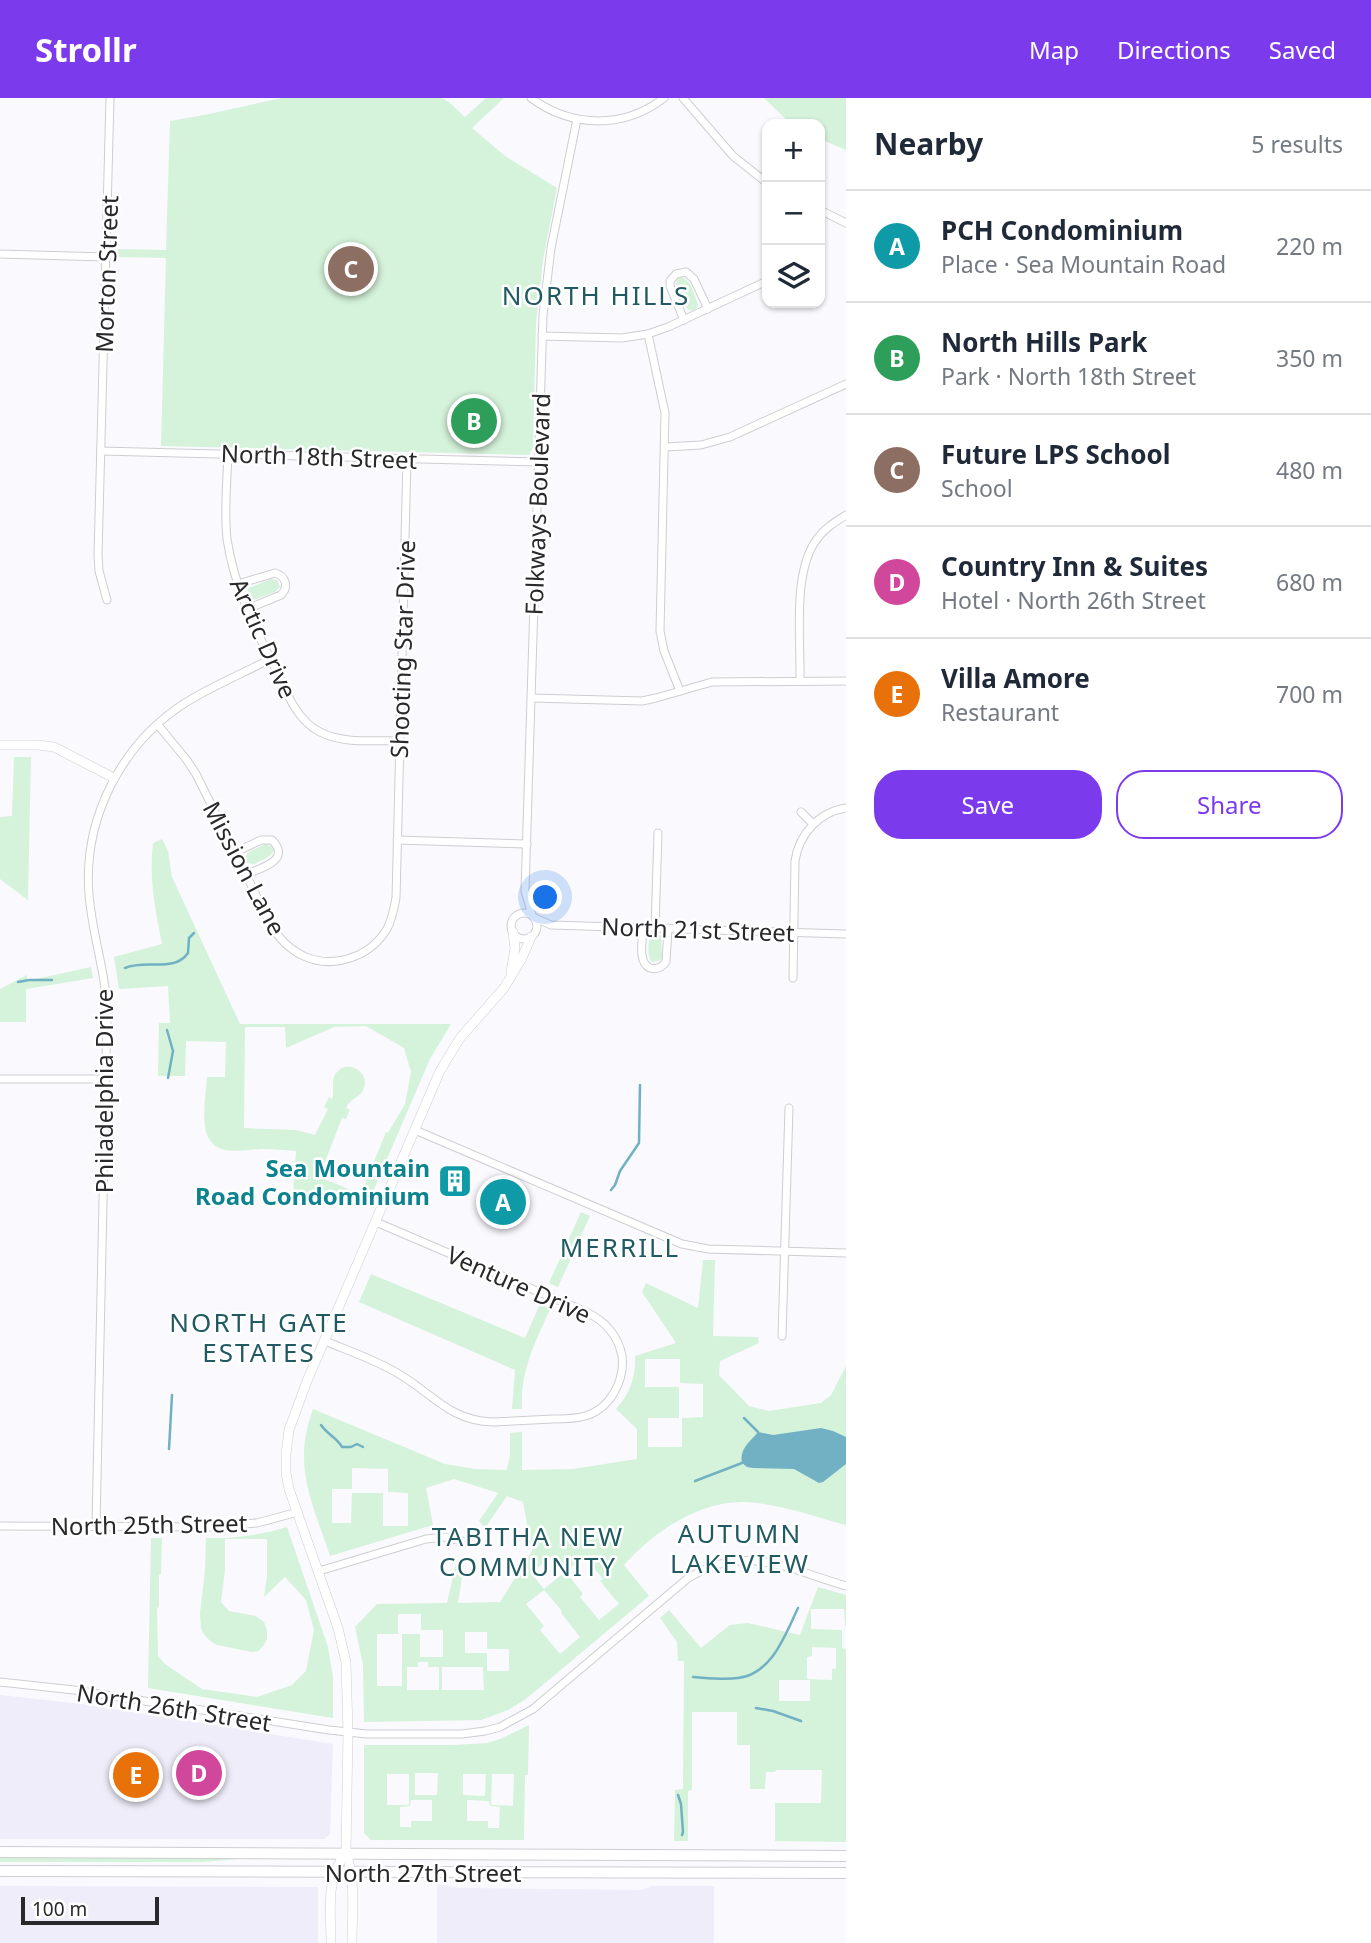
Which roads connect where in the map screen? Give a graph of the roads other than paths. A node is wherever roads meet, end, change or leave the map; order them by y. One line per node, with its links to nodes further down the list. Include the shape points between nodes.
1 (110, 98): 10 (street, Morton Street)
2 (531, 98): 5 (street)
3 (664, 98): 5 (street, via 643,112 618,120)
4 (683, 98): 6 (street, via 733,156)
5 (577, 120): 15 (street, Folkways Boulevard, via 547,271)
6 (766, 182)
7 (825, 212): 8 (street)
8 (846, 223)
9 (0, 254): 10 (street)
10 (106, 257): 18 (street, Morton Street)
11 (762, 283): 12 (street)
12 (708, 309): 13 (street); 13 (street, via 690,274 676,274 670,286)
13 (684, 320): 14 (street)
14 (648, 334): 15 (street, via 622,338); 17 (street, via 663,399)
15 (542, 336): 21 (street, Folkways Boulevard)
16 (846, 384): 17 (street, via 730,437)
17 (665, 447): 29 (street, via 660,631)
18 (101, 451): 19 (street, North 18th Street); 24 (street, Morton Street, via 98,555)
19 (228, 454): 20 (street, North 18th Street); 23 (street, Arctic Drive, via 227,536)
20 (407, 459): 21 (street, North 18th Street); 32 (street, Shooting Star Drive)
21 (537, 462): 30 (street, Folkways Boulevard)
22 (846, 515): 27 (street, via 818,537 804,565)
23 (237, 584): 25 (street, Arctic Drive); 25 (street, via 275,573 285,582 281,595)
24 (107, 600)
25 (247, 610): 26 (street, Arctic Drive)
26 (270, 659): 31 (street, Philadelphia Drive, via 190,700); 32 (street, Arctic Drive, via 295,708 318,731 337,738)
27 (800, 681): 28 (street); 29 (street, via 720,681)
28 (846, 681)
29 (680, 691): 30 (street, via 633,701)
30 (532, 698): 40 (street, Folkways Boulevard)
31 (158, 725): 34 (street, Philadelphia Drive); 41 (street, Mission Lane, via 196,774)
32 (399, 741): 39 (street, Shooting Star Drive)
33 (0, 745): 34 (street, via 54,747)
34 (114, 778): 57 (street, Philadelphia Drive, via 96,822 88,870 90,912 107,999)
35 (846, 808): 37 (street)
36 (801, 812): 37 (street)
37 (813, 824): 51 (street, via 796,856)
38 (658, 834): 48 (street)
39 (397, 840): 40 (street); 42 (street, Mission Lane, via 396,898 388,927 369,949 341,960 317,961 291,949 275,932)
40 (527, 844): 43 (street, Folkways Boulevard)
41 (236, 852): 42 (street, Mission Lane); 42 (street, via 263,839 278,847 274,861)
42 (247, 874)
43 (525, 891): 44 (street, Folkways Boulevard); 45 (street, Folkways Boulevard)
44 (515, 916): 45 (street); 50 (street)
45 (533, 917): 46 (street, North 21st Street); 53 (street, via 537,925)
46 (551, 925): 47 (street, North 21st Street); 53 (street, North 21st Street)
47 (643, 927): 48 (street, North 21st Street); 49 (street, via 643,958 654,968 666,962)
48 (655, 928): 49 (street, North 21st Street)
49 (668, 928): 51 (street, North 21st Street)
50 (513, 932): 53 (street, via 521,938); 54 (street)
51 (793, 932): 52 (street, North 21st Street); 55 (street)
52 (846, 934)
53 (532, 935): 54 (street)
54 (510, 978): 59 (street, via 455,1045)
55 (793, 978)
56 (0, 1079): 57 (street)
57 (106, 1079): 67 (street, Philadelphia Drive)
58 (789, 1108): 61 (street)
59 (415, 1130): 60 (street); 61 (street, via 674,1241 697,1248)
60 (376, 1222): 64 (street); 64 (street, Venture Drive, via 594,1315 617,1341 622,1366 615,1391 585,1417 480,1421 451,1411 390,1369)
61 (785, 1251): 62 (street); 63 (street)
62 (846, 1254)
63 (782, 1336)
64 (325, 1340): 65 (street, via 288,1435 288,1481)
65 (298, 1512): 67 (street, North 25th Street, via 224,1527); 69 (street)
66 (0, 1526): 67 (street, North 25th Street)
67 (96, 1526)
68 (465, 1542): 69 (street, via 426,1539)
69 (319, 1571): 72 (street, via 345,1651)
70 (846, 1586): 72 (street, North 26th Street, via 767,1562 720,1563 687,1579 533,1709 508,1723 462,1734)
71 (0, 1682): 72 (street, North 26th Street)
72 (348, 1732): 74 (street)
73 (0, 1852): 74 (main road, North 27th Street)
74 (346, 1853): 75 (main road, North 27th Street); 77 (street); 78 (street)
75 (846, 1856)
76 (0, 1871): 77 (main road, North 27th Street)
77 (335, 1871): 78 (main road, North 27th Street); 80 (street)
78 (351, 1871): 79 (main road, North 27th Street); 81 (street)
79 (846, 1873)
80 (331, 1943)
81 (352, 1943)

